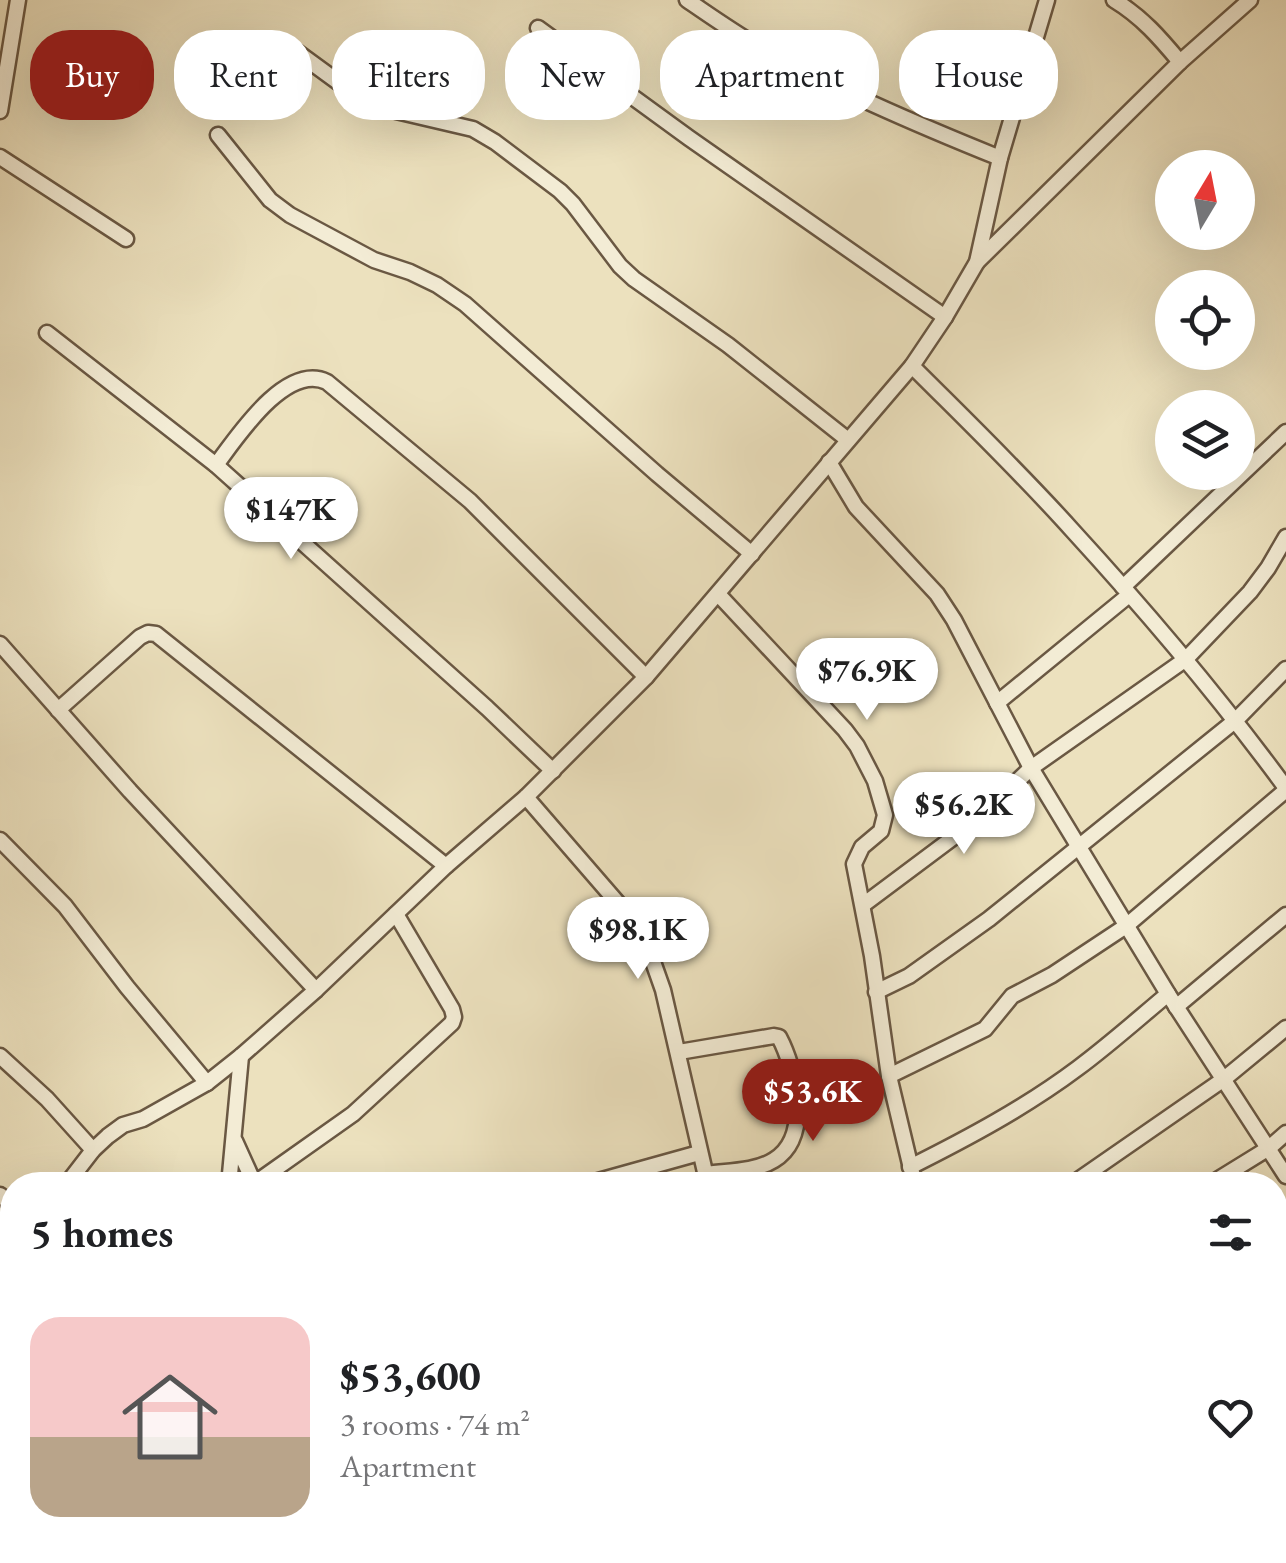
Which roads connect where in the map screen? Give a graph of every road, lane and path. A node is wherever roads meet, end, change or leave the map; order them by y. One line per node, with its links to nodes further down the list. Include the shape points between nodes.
1 (18, 0): 6 (street)
2 (687, 0): 13 (street, via 775,56)
3 (1047, 0): 13 (street)
4 (1114, 0): 8 (street, via 1139,16)
5 (1250, 0): 8 (street)
6 (7, 24): 10 (street)
7 (538, 28): 16 (street)
8 (1180, 62): 15 (street)
9 (312, 63): 20 (street, via 368,100 473,128 495,142 574,204 634,279)
10 (0, 111)
11 (218, 135): 24 (street, via 290,216 438,284 465,304)
12 (0, 157): 14 (street)
13 (1000, 158): 15 (street)
14 (126, 239)
15 (977, 262): 16 (street)
16 (945, 317): 18 (street)
17 (47, 333): 22 (street)
18 (912, 366): 20 (street); 25 (street)
19 (1286, 432): 25 (street)
20 (848, 440): 21 (street)
21 (830, 462): 24 (street); 31 (street, via 856,507 938,594)
22 (216, 466): 30 (street, via 262,407 306,378 327,382 470,501); 35 (street)
23 (1286, 536): 28 (street, via 1250,592)
24 (752, 554): 26 (street)
25 (1126, 591): 28 (street); 31 (street)
26 (718, 594): 30 (street); 41 (street, via 845,730 875,781 885,815 881,831 854,864)
27 (0, 644): 32 (street)
28 (1186, 659): 33 (street); 34 (street)
29 (1286, 669): 33 (street)
30 (646, 677): 35 (street)
31 (997, 703): 34 (street)
32 (58, 710): 40 (street, via 140,637 156,634); 45 (street)
33 (1236, 720): 36 (street); 39 (street)
34 (1031, 768): 39 (street); 41 (street, via 978,819)
35 (552, 771): 37 (street)
36 (1286, 789): 44 (street)
37 (526, 797): 40 (street); 49 (street, via 636,924 664,990)
38 (0, 840): 54 (street, via 65,906)
39 (1078, 846): 44 (street); 46 (street, via 952,946)
40 (446, 866): 42 (street)
41 (863, 905): 46 (street)
42 (396, 914): 45 (street); 64 (street, via 452,1009 452,1023 352,1114)
43 (1286, 915): 47 (street)
44 (1126, 926): 47 (street); 52 (street, via 1012,996 985,1029)
45 (316, 990): 51 (street)
46 (876, 992): 52 (street)
47 (1172, 1000): 53 (street); 60 (street, via 1043,1092)
48 (1286, 1028): 53 (street)
49 (678, 1052): 59 (street); 67 (street, via 780,1038 798,1100 792,1137 778,1158)
50 (0, 1056): 58 (street)
51 (241, 1056): 54 (street); 56 (street)
52 (888, 1076): 60 (street)
53 (1224, 1079): 57 (street); 69 (street)
54 (207, 1083): 58 (street, via 123,1126)
55 (1286, 1134): 57 (street)
56 (234, 1140): 62 (street); 63 (street)
57 (1269, 1148): 70 (street); 71 (street)
58 (93, 1150): 61 (street)
59 (699, 1153): 65 (street); 66 (street)
60 (910, 1167): 68 (street)
61 (76, 1172)
62 (230, 1172)
63 (249, 1172)
64 (271, 1172)
65 (631, 1172)
66 (704, 1172)
67 (735, 1172)
68 (911, 1172)
69 (1090, 1172)
70 (1229, 1172)
71 (1284, 1172)

